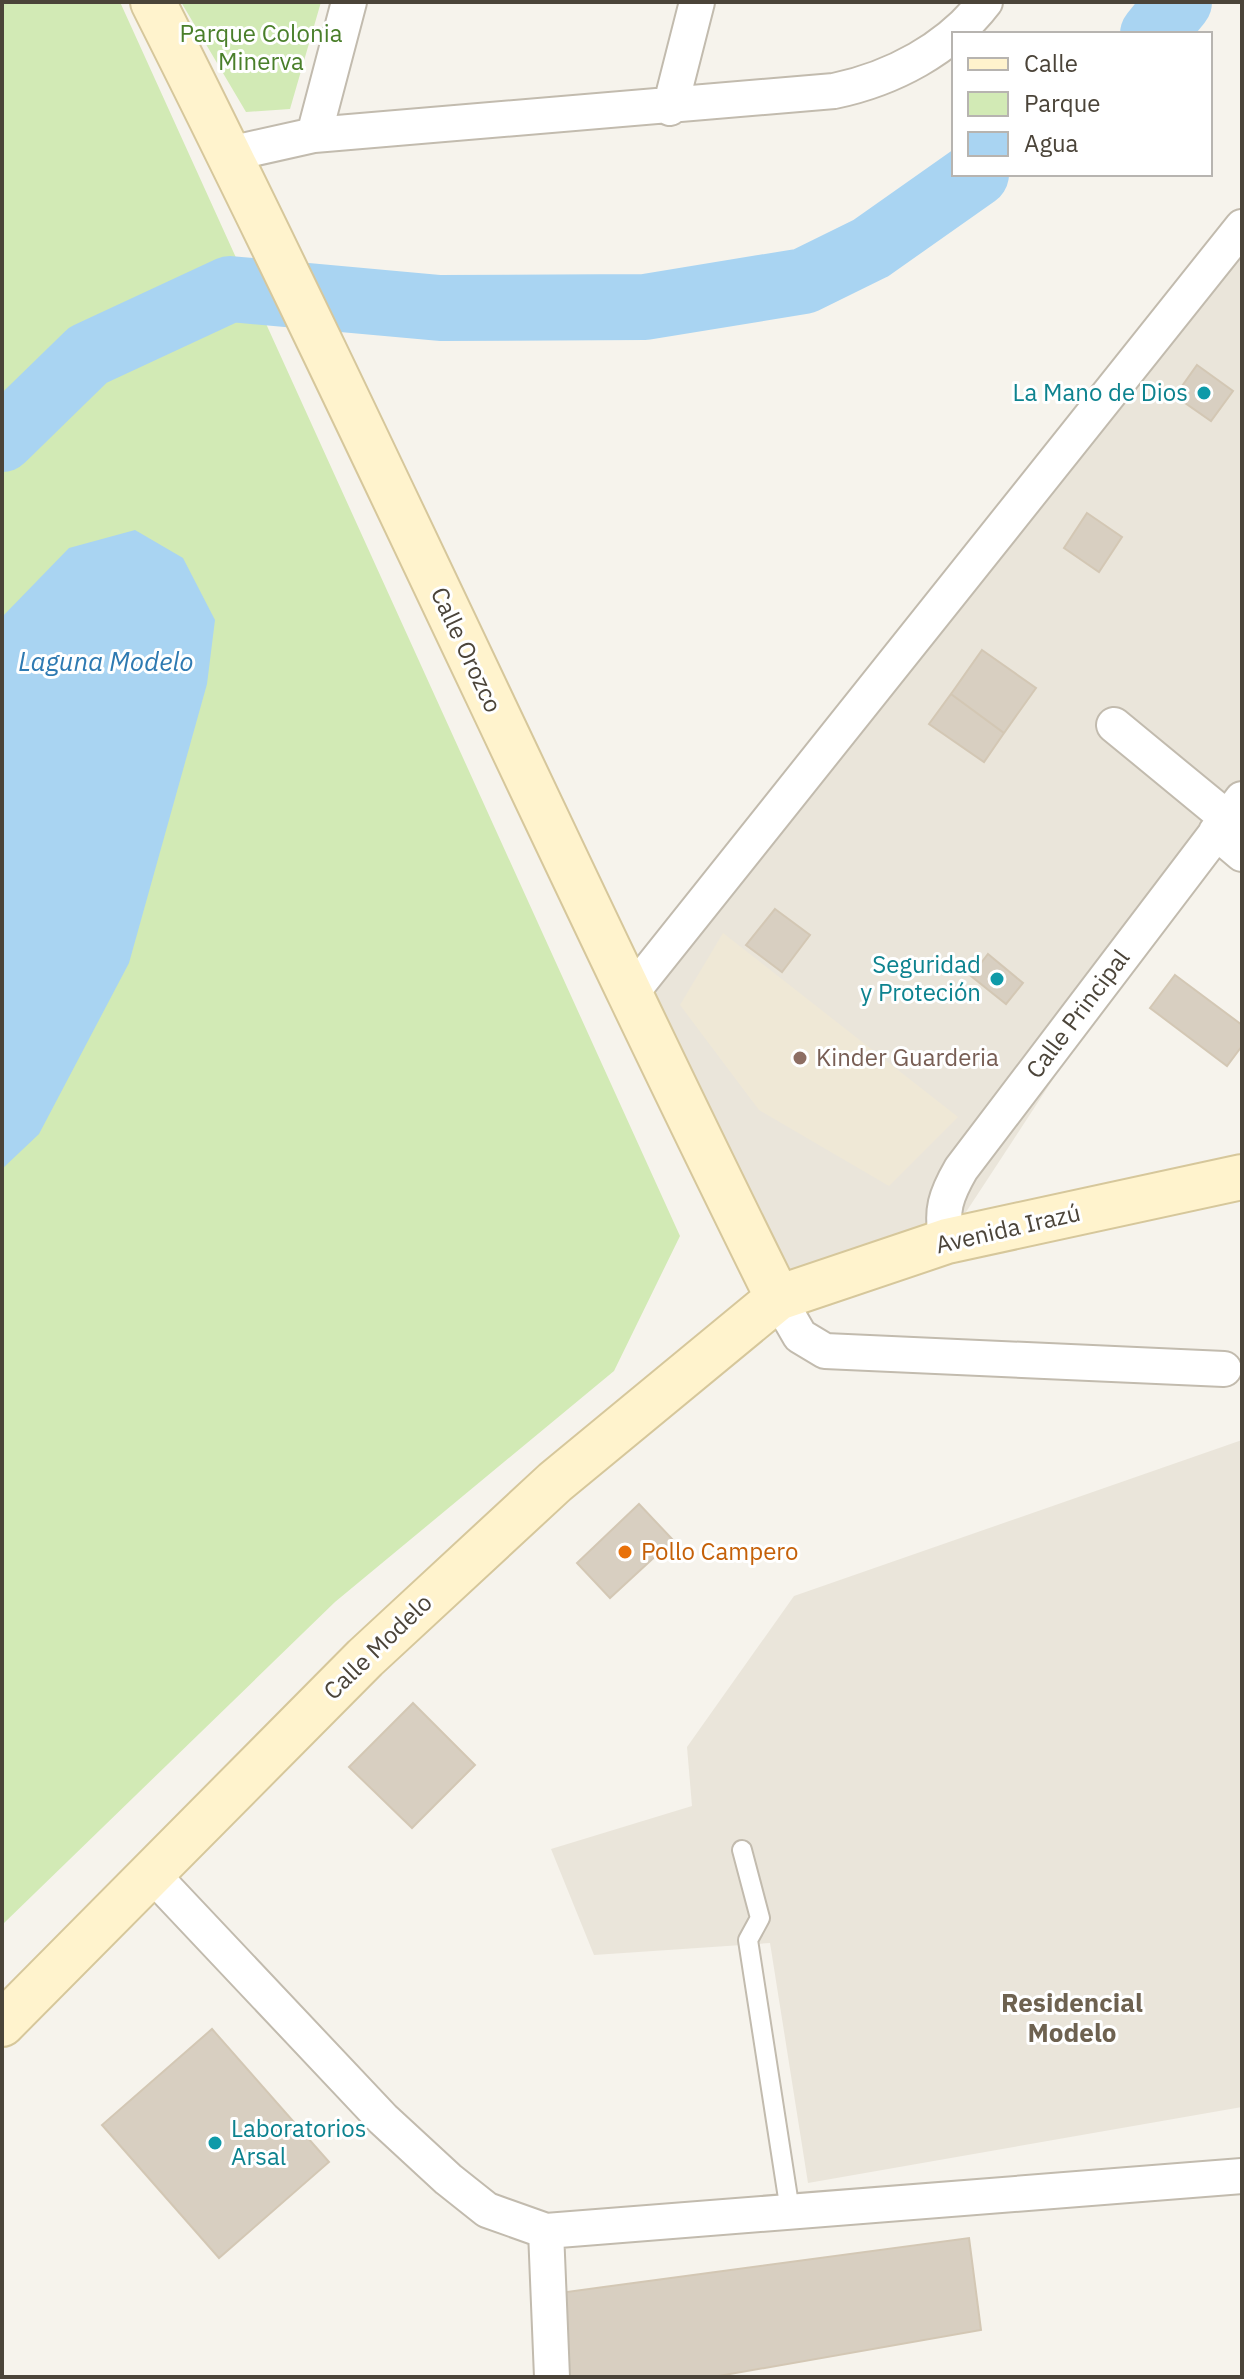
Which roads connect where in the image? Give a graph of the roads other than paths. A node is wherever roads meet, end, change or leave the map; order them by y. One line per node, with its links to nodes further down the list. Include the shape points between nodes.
1 (153, 2): 9 (street, Calle Orozco)
2 (349, 2): 8 (street)
3 (697, 2): 7 (street)
4 (985, 2): 5 (street)
5 (956, 32)
6 (952, 35): 7 (street, via 874,83)
7 (670, 108): 8 (street)
8 (314, 135): 9 (street)
9 (229, 154): 14 (street, Calle Orozco)
10 (1242, 227): 14 (street)
11 (1114, 725): 12 (street)
12 (1228, 816): 13 (street); 16 (street, Calle Principal, via 961,1169 945,1197 942,1220)
13 (1242, 854)
14 (628, 997): 17 (street, Calle Orozco)
15 (1242, 1177): 16 (street, Avenida Irazú)
16 (947, 1241): 17 (street, Avenida Irazú)
17 (778, 1298): 18 (street, via 800,1336 825,1351); 20 (street, Calle Modelo, via 555,1482 365,1658)
18 (1224, 1369)
19 (742, 1850): 23 (lane, via 760,1918 748,1940)
20 (150, 1872): 21 (street, Calle Modelo); 24 (street, via 383,2119 448,2179 487,2210)
21 (2, 2024)
22 (1242, 2176): 23 (street)
23 (790, 2211): 24 (street)
24 (546, 2231): 25 (street)
25 (552, 2377)

